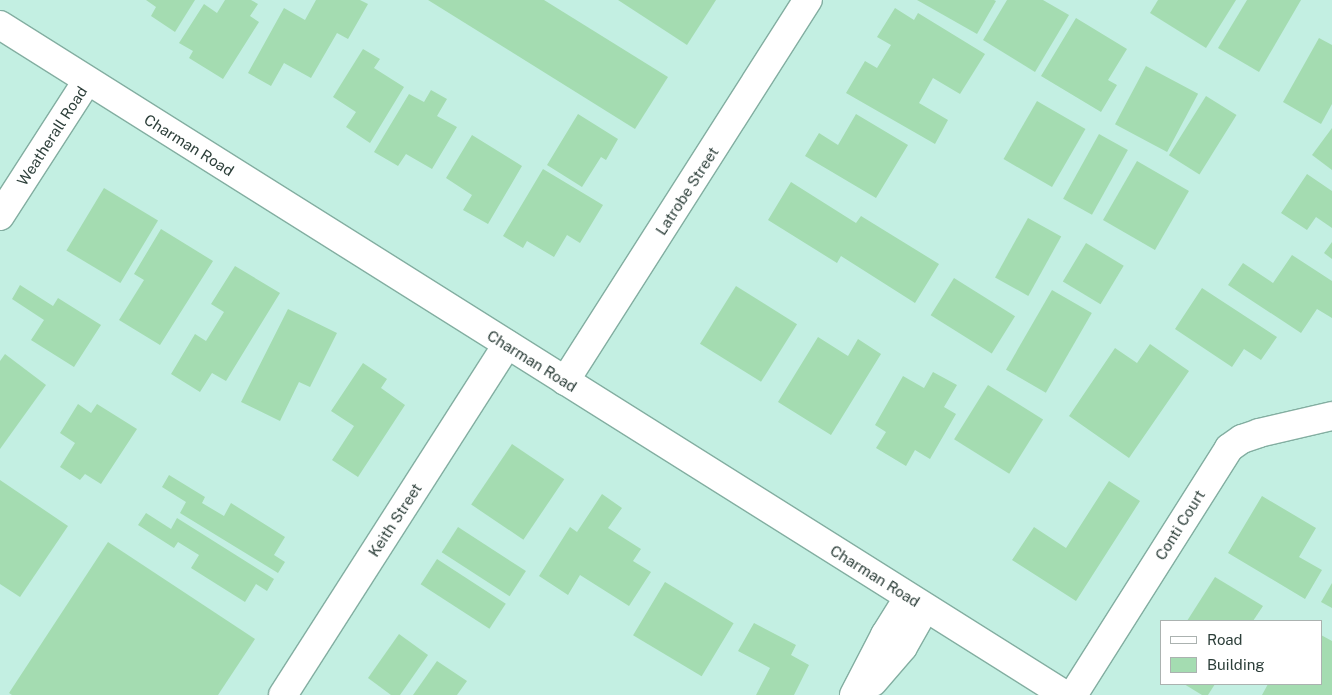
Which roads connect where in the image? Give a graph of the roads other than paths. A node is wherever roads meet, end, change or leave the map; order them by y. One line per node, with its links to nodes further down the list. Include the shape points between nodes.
1 (808, 0): 6 (street, Latrobe Street)
2 (0, 25): 3 (street, Charman Road)
3 (87, 81): 4 (street, Weatherall Road); 5 (street, Charman Road)
4 (0, 216)
5 (507, 345): 6 (street, Charman Road); 9 (street, Keith Street)
6 (565, 381): 8 (street, Charman Road)
7 (1332, 416): 13 (street, Conti Court, via 1259,432 1229,448)
8 (917, 603): 10 (street, via 885,635); 11 (street, via 903,647); 12 (street, Charman Road)
9 (283, 695)
10 (854, 695)
11 (862, 695)
12 (1065, 695)
13 (1072, 695)

